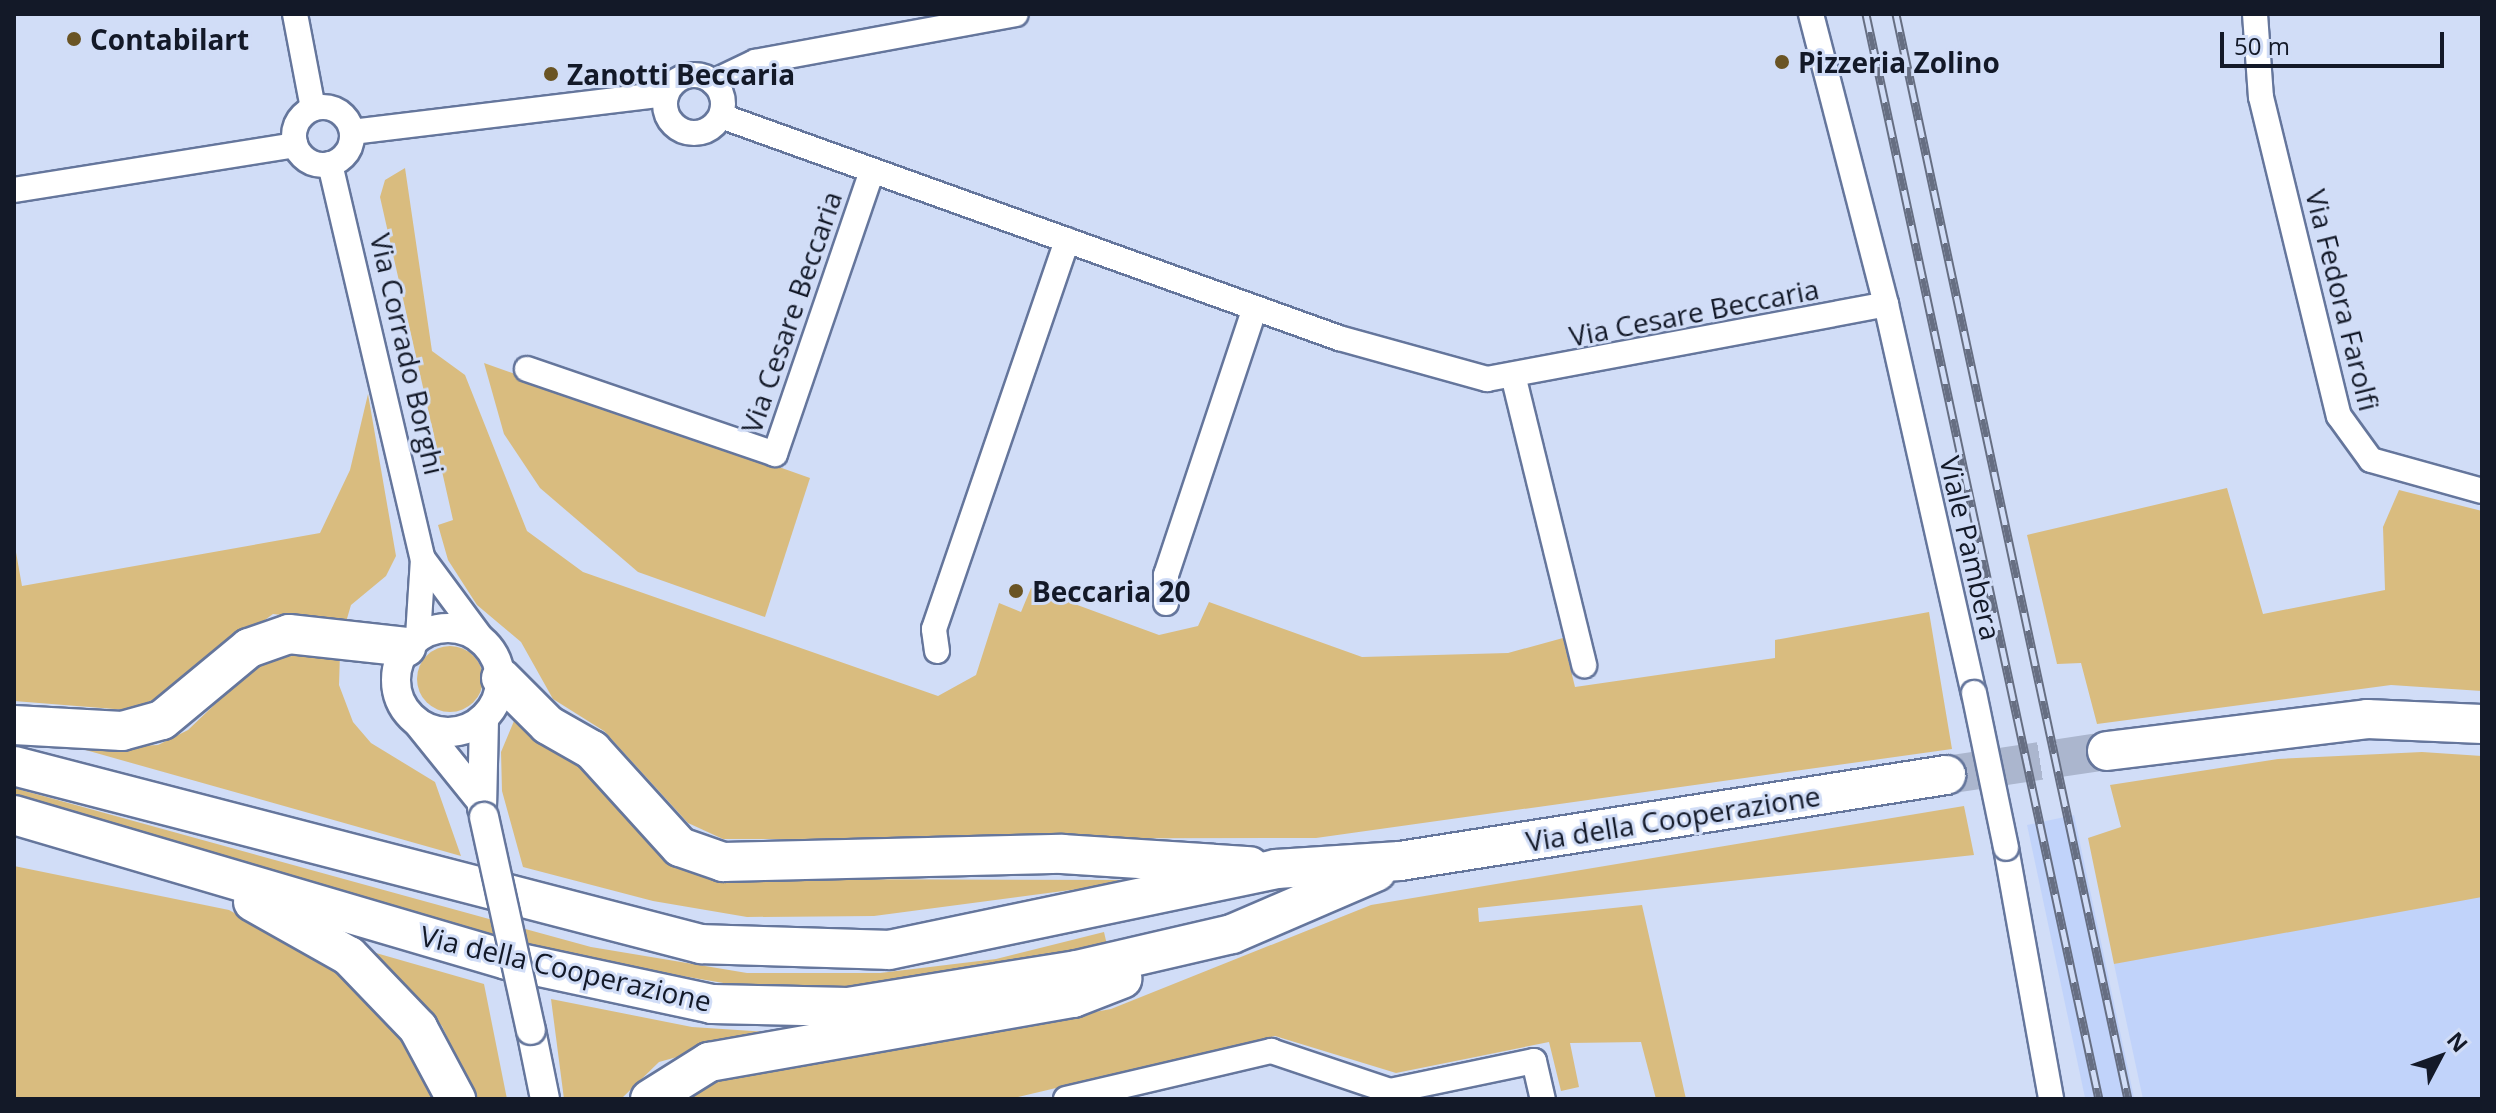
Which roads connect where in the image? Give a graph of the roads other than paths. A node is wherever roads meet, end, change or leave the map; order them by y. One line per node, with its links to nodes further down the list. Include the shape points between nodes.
1 (295, 14): 7 (street)
2 (1016, 14): 5 (street, via 755,62)
3 (1811, 14): 15 (street, Viale Pambera)
4 (2255, 14): 19 (street, Via Fedora Farolfi, via 2263,81 2339,416 2353,444 2371,460)
5 (713, 82): 6 (street, via 684,76); 8 (street)
6 (666, 94): 8 (street, via 666,113 685,132 709,129); 9 (street)
7 (313, 108): 9 (street, via 335,109); 10 (street, via 299,119)
8 (721, 116): 12 (street, Via Cesare Beccaria)
9 (352, 132): 11 (street, via 347,153)
10 (295, 145): 11 (street, via 306,160); 13 (street)
11 (330, 164): 20 (street, Via Corrado Borghi)
12 (872, 171): 14 (street, Via Cesare Beccaria); 17 (street, Via Cesare Beccaria, via 775,454)
13 (14, 190)
14 (1067, 240): 16 (street, Via Cesare Beccaria); 24 (street, via 934,629)
15 (1886, 304): 18 (street, Via Cesare Beccaria); 45 (street, Viale Pambera, bridge, via 1974,693)
16 (1255, 308): 18 (street, Via Cesare Beccaria, via 1433,369 1487,379); 21 (street, via 1166,575)
17 (527, 369)
18 (1513, 375): 25 (street)
19 (2482, 491)
20 (423, 559): 22 (street, Via Corrado Borghi); 23 (street, Via Corrado Borghi)
21 (1166, 603)
22 (483, 640): 23 (street, via 451,627); 26 (street)
23 (412, 642): 28 (street, via 397,687); 30 (highway, via 289,634 249,648 162,720 122,731)
24 (937, 651)
25 (1584, 665)
26 (501, 678): 27 (street); 38 (highway, via 548,725 592,750 680,847 723,862 1062,854)
27 (484, 718): 28 (street, via 451,733); 34 (street)
28 (417, 722): 34 (street)
29 (2482, 724): 31 (highway, via 2367,719)
30 (14, 725)
31 (2107, 751)
32 (14, 766): 38 (highway, Via della Cooperazione, via 701,944 889,950)
33 (1946, 775): 36 (highway, Via della Cooperazione)
34 (482, 809): 41 (street, bridge)
35 (14, 815): 37 (highway, Via della Cooperazione)
36 (1400, 861): 38 (highway, Via della Cooperazione); 39 (highway, Via della Cooperazione)
37 (175, 863): 39 (highway, Via della Cooperazione, via 507,960 712,1004 848,1007 1077,970); 40 (highway, via 349,956 418,1028)
38 (1276, 869)
39 (1232, 934): 42 (highway, via 1073,998 709,1062)
40 (456, 1099)
41 (545, 1099)
42 (650, 1099)
43 (1066, 1099): 44 (street, via 1271,1051 1390,1091 1534,1061)
44 (1543, 1099)
45 (2051, 1099)

